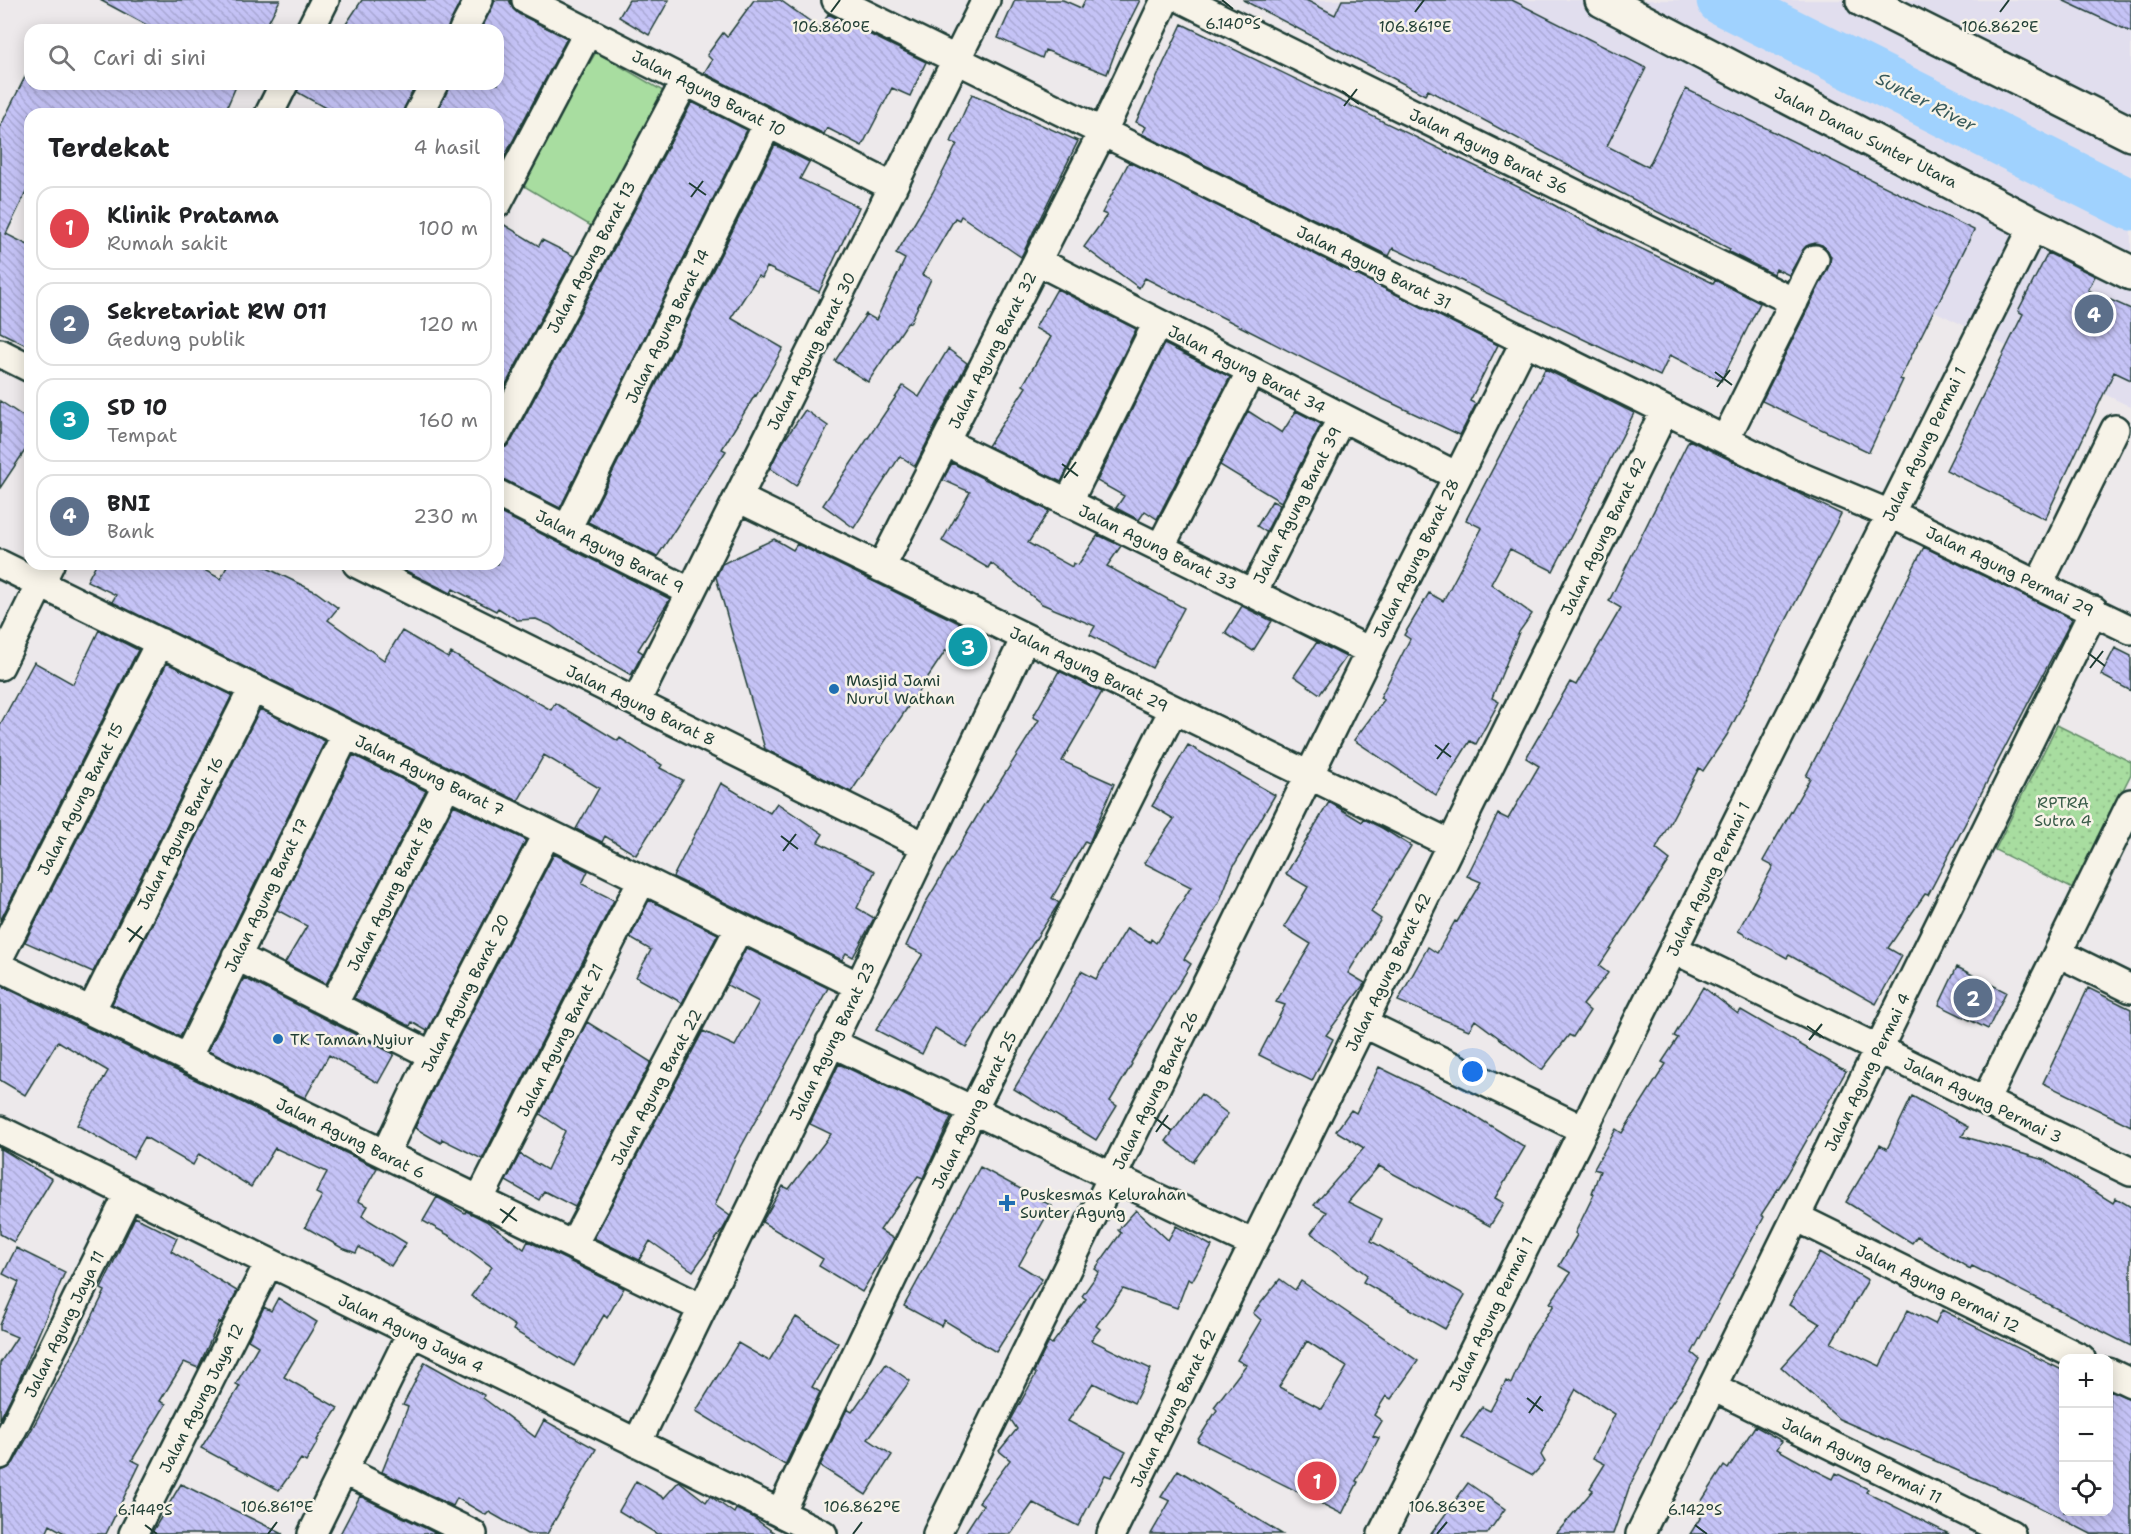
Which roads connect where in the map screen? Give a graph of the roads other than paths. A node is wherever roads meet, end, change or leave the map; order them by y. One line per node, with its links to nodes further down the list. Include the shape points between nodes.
1 (325, 0): 10 (street)
2 (479, 0): 11 (street)
3 (525, 0): 12 (street, Jalan Agung Barat 10)
4 (836, 0): 13 (street, Jalan Agung Barat 31)
5 (986, 0): 13 (street, Jalan Agung Barat 30)
6 (1166, 0): 20 (street)
7 (1184, 0): 28 (street, Jalan Agung Barat 36)
8 (1602, 0): 24 (main road, Jalan Danau Sunter Utara)
9 (1863, 0): 21 (main road)
10 (313, 24)
11 (466, 24)
12 (588, 32): 14 (street, Jalan Agung Barat 10); 23 (street)
13 (957, 60): 20 (street, Jalan Agung Barat 31); 22 (street, Jalan Agung Barat 30)
14 (685, 81): 19 (street, Jalan Agung Barat 10); 36 (street, Jalan Agung Barat 13)
15 (281, 90): 17 (street)
16 (431, 90): 18 (street)
17 (272, 108)
18 (421, 108)
19 (768, 123): 22 (street, Jalan Agung Barat 10); 46 (street, Jalan Agung Barat 14)
20 (1102, 133): 26 (street, Jalan Agung Barat 32); 30 (street, Jalan Agung Barat 31)
21 (2131, 134)
22 (893, 187): 43 (street, Jalan Agung Barat 30)
23 (504, 192)
24 (2034, 225): 27 (main road, Jalan Danau Sunter Utara); 45 (street, Jalan Agung Permai 1)
25 (1815, 259): 28 (street)
26 (1037, 261): 29 (street, Jalan Agung Barat 34); 39 (street, Jalan Agung Barat 32)
27 (2131, 273)
28 (1794, 302): 38 (street)
29 (1156, 322): 33 (street, Jalan Agung Barat 34); 44 (street)
30 (1525, 341): 34 (street, Jalan Agung Barat 31); 41 (street, Jalan Agung Barat 28)
31 (0, 353): 32 (street)
32 (24, 365)
33 (1251, 371): 35 (street, Jalan Agung Barat 34); 47 (street)
34 (1665, 410): 38 (street, Jalan Agung Barat 31); 71 (street, Jalan Agung Barat 42)
35 (1341, 417): 41 (street, Jalan Agung Barat 34); 56 (street, Jalan Agung Barat 39)
36 (504, 422)
37 (2115, 429): 54 (street)
38 (1725, 440): 40 (street, Jalan Agung Barat 31)
39 (945, 442): 44 (street, Jalan Agung Barat 33); 49 (street, Jalan Agung Barat 32)
40 (1792, 473): 45 (street, Jalan Agung Permai 29)
41 (1457, 476): 61 (street, Jalan Agung Barat 28)
42 (504, 497): 46 (street, Jalan Agung Barat 9)
43 (738, 498): 49 (street, Jalan Agung Barat 29); 55 (street, Jalan Agung Barat 30)
44 (1068, 502): 47 (street, Jalan Agung Barat 33)
45 (1889, 513): 54 (street, Jalan Agung Permai 29); 75 (street, Jalan Agung Permai 1)
46 (567, 529): 55 (street, Jalan Agung Barat 9)
47 (1160, 548): 56 (street, Jalan Agung Barat 33)
48 (0, 564): 50 (street, Jalan Agung Barat 7)
49 (881, 568): 59 (street, Jalan Agung Barat 29)
50 (24, 569)
51 (27, 570): 53 (street, Jalan Agung Barat 7)
52 (369, 570): 64 (street, Jalan Agung Barat 8)
53 (45, 574): 60 (street, Jalan Agung Barat 7); 62 (street)
54 (2039, 584): 57 (street, Jalan Agung Permai 29)
55 (691, 592): 64 (street, Jalan Agung Barat 30)
56 (1253, 593): 61 (street, Jalan Agung Barat 33)
57 (2094, 610): 58 (street, Jalan Agung Permai 29); 86 (street, Jalan Agung Permai 4)
58 (2131, 630)
59 (1025, 638): 65 (street, Jalan Agung Barat 29); 72 (street, Jalan Agung Barat 23)
60 (160, 642): 63 (street, Jalan Agung Barat 7); 77 (street, Jalan Agung Barat 15)
61 (1370, 651): 67 (street, Jalan Agung Barat 28)
62 (0, 666)
63 (253, 688): 66 (street, Jalan Agung Barat 7); 83 (street, Jalan Agung Barat 16)
64 (636, 702): 72 (street, Jalan Agung Barat 8)
65 (1173, 710): 67 (street, Jalan Agung Barat 29); 90 (street, Jalan Agung Barat 25)
66 (346, 734): 68 (street, Jalan Agung Barat 7); 78 (street, Jalan Agung Barat 17)
67 (1311, 776): 71 (street, Jalan Agung Barat 29); 95 (street, Jalan Agung Barat 26)
68 (447, 784): 70 (street, Jalan Agung Barat 7); 82 (street, Jalan Agung Barat 18)
69 (2131, 805): 76 (street)
70 (547, 832): 73 (street, Jalan Agung Barat 7); 87 (street, Jalan Agung Barat 20)
71 (1451, 844): 84 (street, Jalan Agung Barat 42)
72 (925, 846): 80 (street, Jalan Agung Barat 23)
73 (642, 880): 74 (street, Jalan Agung Barat 7); 97 (street, Jalan Agung Barat 21)
74 (739, 928): 80 (street, Jalan Agung Barat 7); 100 (street, Jalan Agung Barat 22)
75 (1673, 949): 86 (street, Jalan Agung Permai 3); 91 (street, Jalan Agung Permai 1)
76 (2058, 953): 81 (street); 89 (street)
77 (0, 956)
78 (236, 956): 82 (street); 88 (street, Jalan Agung Barat 17)
79 (0, 967): 83 (street, Jalan Agung Barat 6)
80 (859, 986): 85 (street, Jalan Agung Barat 23)
81 (2131, 989)
82 (333, 1005): 87 (street)
83 (91, 1011): 88 (street, Jalan Agung Barat 6)
84 (1363, 1023): 91 (street); 99 (street, Jalan Agung Barat 42)
85 (830, 1042): 90 (street); 102 (street, Jalan Agung Barat 23)
86 (1878, 1049): 89 (street, Jalan Agung Permai 3); 98 (street, Jalan Agung Permai 4)
87 (432, 1055): 93 (street, Jalan Agung Barat 20)
88 (187, 1058): 93 (street, Jalan Agung Barat 6)
89 (1985, 1101): 94 (street, Jalan Agung Permai 3)
90 (973, 1110): 95 (street); 111 (street, Jalan Agung Barat 25)
91 (1582, 1129): 118 (street, Jalan Agung Permai 1)
92 (0, 1130): 96 (street, Jalan Agung Jaya 4)
93 (385, 1154): 97 (street, Jalan Agung Barat 6)
94 (2131, 1172)
95 (1113, 1176): 99 (street); 116 (street, Jalan Agung Barat 26)
96 (129, 1193): 101 (street, Jalan Agung Jaya 4); 109 (street, Jalan Agung Jaya 11)
97 (479, 1200): 100 (street, Jalan Agung Barat 6)
98 (1796, 1217): 104 (street, Jalan Agung Permai 12); 107 (street, Jalan Agung Permai 4)
99 (1254, 1244): 117 (street, Jalan Agung Barat 42)
100 (573, 1245): 102 (street, Jalan Agung Barat 6)
101 (268, 1262): 103 (street, Jalan Agung Jaya 4); 112 (street, Jalan Agung Jaya 12)
102 (702, 1308): 108 (street, Jalan Agung Barat 23)
103 (411, 1333): 108 (street, Jalan Agung Jaya 4); 110 (street)
104 (2071, 1354)
105 (2113, 1374): 106 (street)
106 (2131, 1383)
107 (1713, 1387): 119 (street, Jalan Agung Permai 4); 120 (street, Jalan Agung Permai 11)
108 (637, 1443): 111 (street, Jalan Agung Jaya 4)
109 (0, 1455)
110 (343, 1470): 113 (street); 114 (street)
111 (780, 1513): 115 (street, Jalan Agung Jaya 4)
112 (133, 1534)
113 (312, 1534)
114 (473, 1534)
115 (824, 1534)
116 (937, 1534)
117 (1111, 1534)
118 (1382, 1534)
119 (1640, 1534)
120 (2011, 1534)

